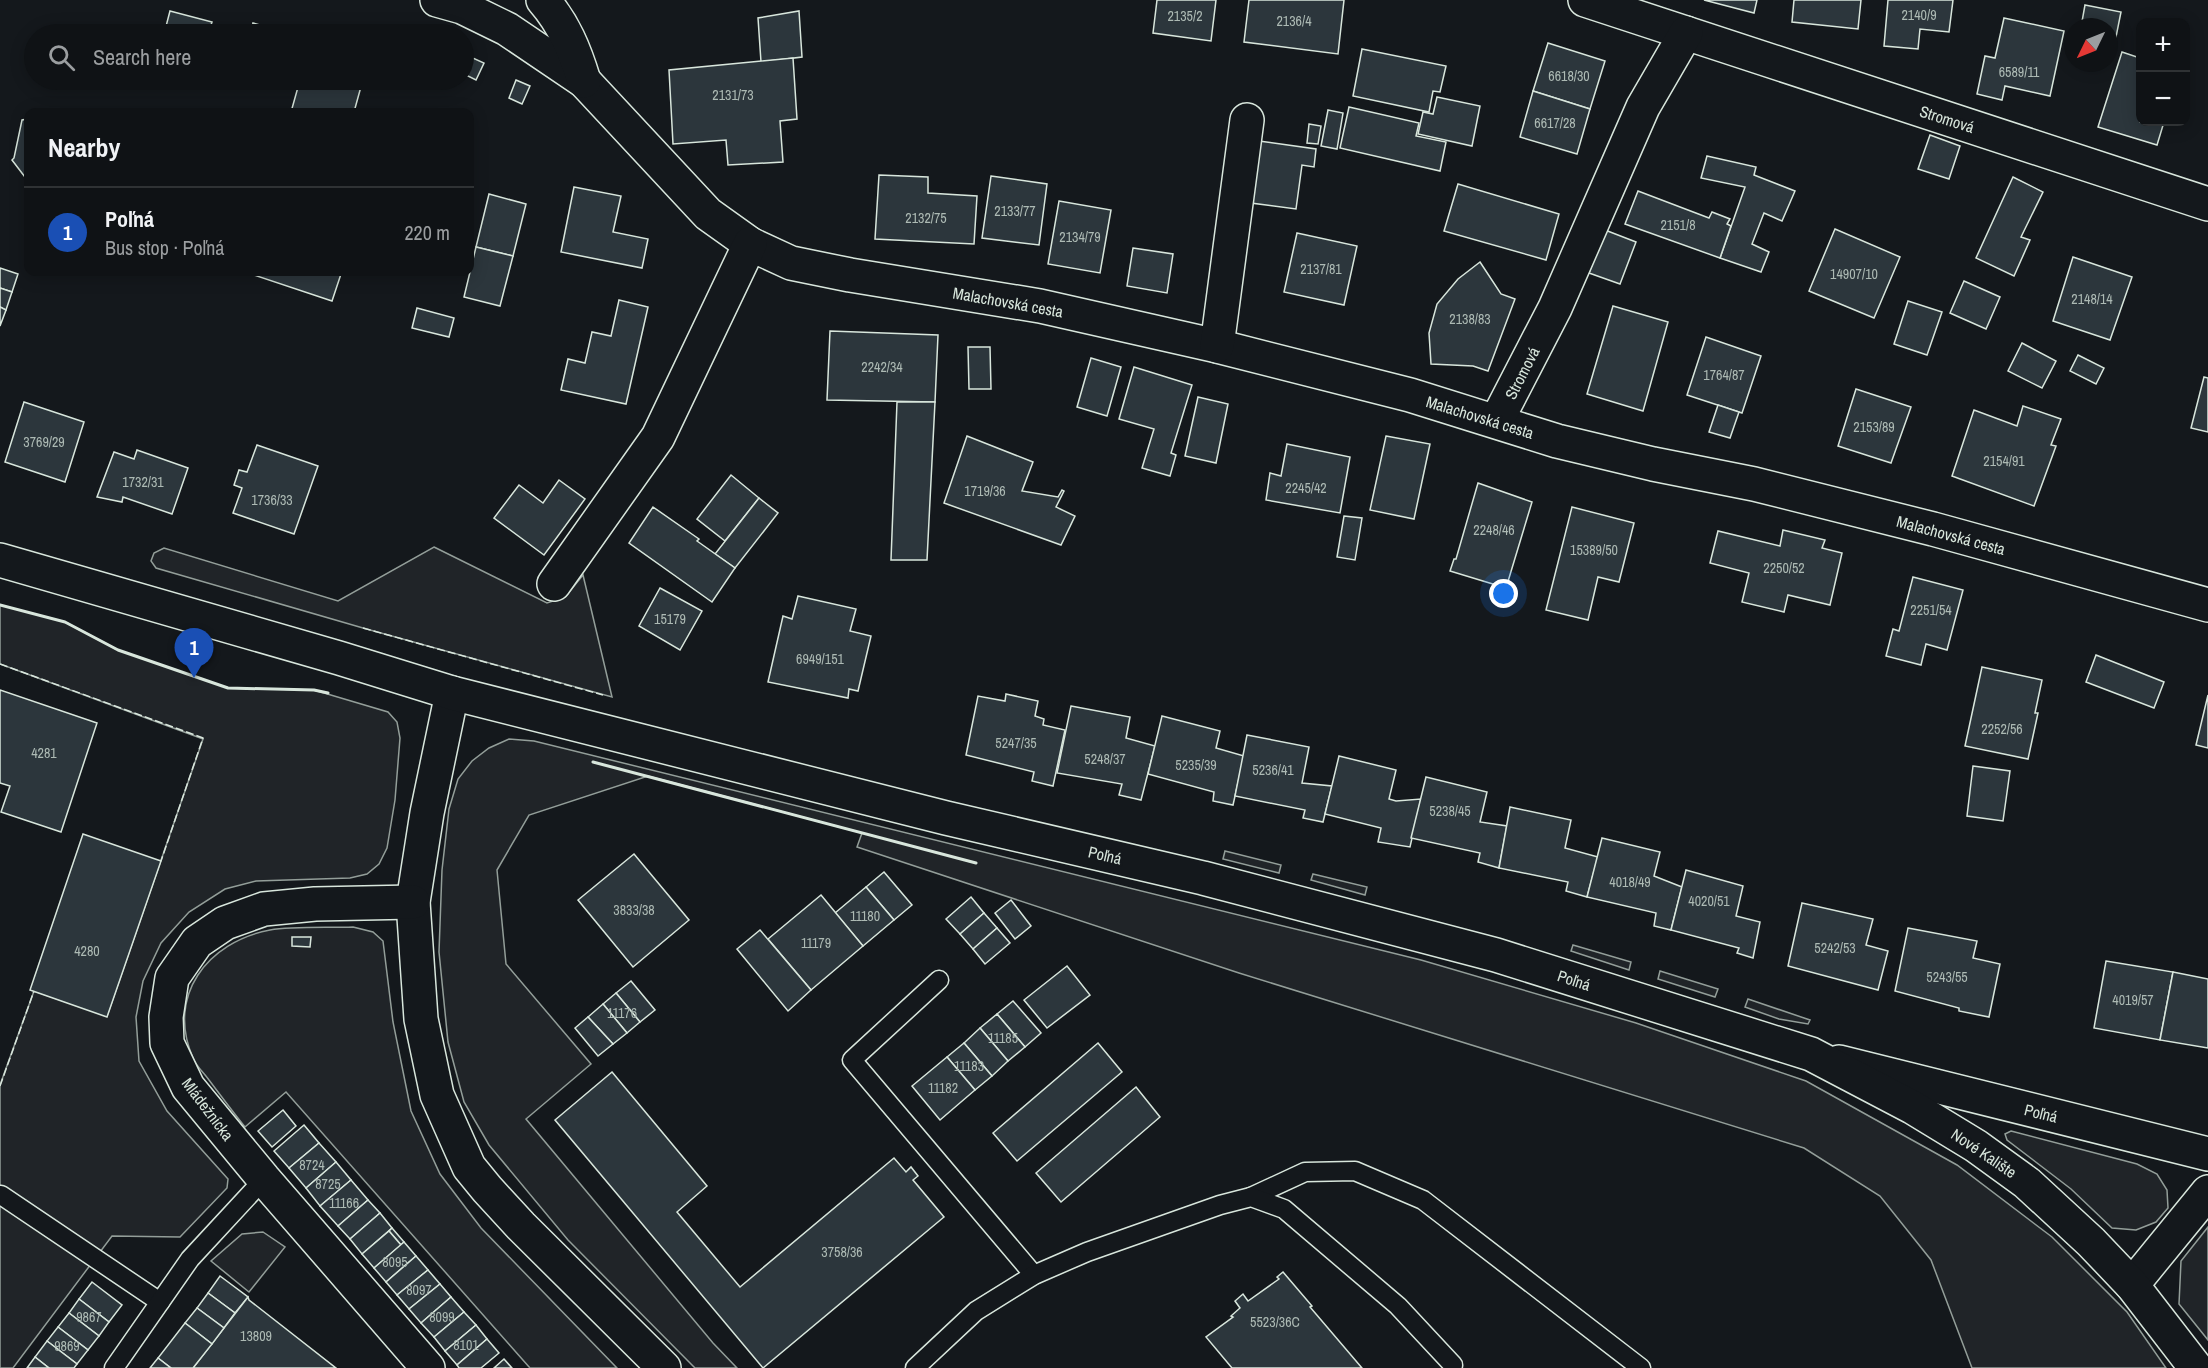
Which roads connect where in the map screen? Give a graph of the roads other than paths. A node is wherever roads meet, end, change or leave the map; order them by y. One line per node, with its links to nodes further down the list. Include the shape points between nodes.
1 (437, 0): 5 (street, Malachovská cesta, via 462,7 507,29)
2 (543, 0): 5 (street, Malachovská cesta, via 574,48)
3 (1585, 0): 4 (street, Stromová)
4 (1686, 33): 7 (street, Stromová); 10 (street, Stromová, via 1643,107 1555,308)
5 (584, 81): 8 (street, Malachovská cesta, via 708,214)
6 (1247, 120): 9 (street)
7 (2208, 204)
8 (750, 244): 9 (street, Malachovská cesta, via 791,263 1040,306); 12 (street, via 658,437)
9 (1217, 346): 10 (street, Malachovská cesta)
10 (1497, 420): 13 (street, Malachovská cesta, via 1557,441 1788,492)
11 (0, 560): 14 (street, Poľná)
12 (554, 584)
13 (2208, 605)
14 (452, 693): 15 (street); 17 (street, Poľná, via 946,818 1203,878 1473,949)
15 (413, 902): 19 (street, Mládežnícka, via 264,909 225,923 197,942 172,978 167,1043 189,1087); 29 (street, via 421,1019 437,1095 469,1167 521,1226)
16 (939, 980): 23 (lane, via 852,1059)
17 (1811, 1054): 18 (street, Poľná); 24 (street, Nové Kalište, via 1976,1146 2027,1183)
18 (2208, 1154)
19 (264, 1179): 25 (lane, via 190,1259); 28 (street, Mládežnícka)
20 (2208, 1192): 24 (street)
21 (1, 1195): 25 (lane)
22 (1251, 1197): 23 (lane, via 1087,1251); 26 (lane, via 1284,1209 1398,1306); 31 (lane, via 1305,1172 1355,1171 1424,1200)
23 (1034, 1275): 30 (lane, via 976,1311)
24 (2132, 1285): 32 (street, Nové Kalište)
25 (160, 1302): 27 (lane)
26 (1453, 1365)
27 (114, 1368)
28 (428, 1368)
29 (664, 1368)
30 (915, 1368)
31 (1641, 1368)
32 (2196, 1368)

